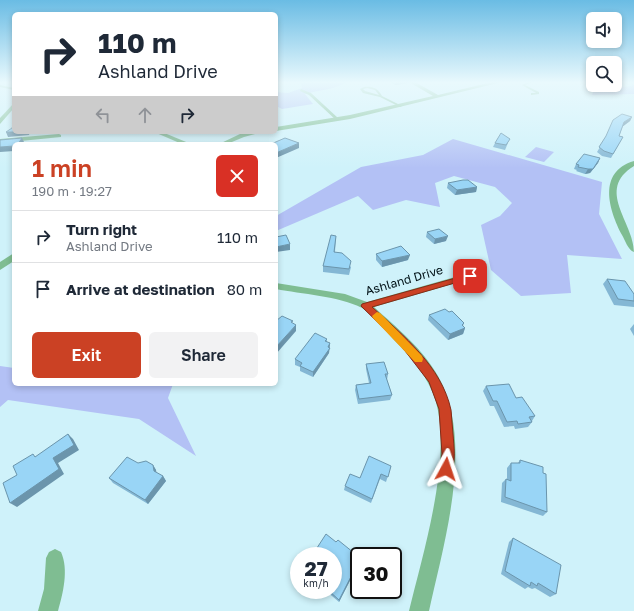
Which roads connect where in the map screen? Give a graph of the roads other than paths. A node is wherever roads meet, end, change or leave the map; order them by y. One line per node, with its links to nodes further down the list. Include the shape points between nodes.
1 (9, 111): 4 (street)
2 (328, 111): 5 (lane)
3 (379, 111): 5 (street)
4 (1, 119)
5 (337, 119): 6 (street)
6 (278, 129)
7 (161, 134): 11 (street)
8 (248, 134): 12 (street)
9 (59, 136): 10 (street)
10 (0, 141)
11 (183, 142)
12 (226, 142)
13 (634, 163): 14 (street, via 617,176 614,182 613,202)
14 (634, 249)
15 (12, 257): 16 (street)
16 (0, 266)
17 (470, 276): 19 (street, Ashland Drive)
18 (278, 286): 19 (street, Ashland Drive, via 344,298)
19 (366, 306): 22 (street, via 420,361 434,380 445,409 448,454 437,529)
20 (54, 558): 21 (street, via 54,589)
21 (48, 611)
22 (419, 611)

